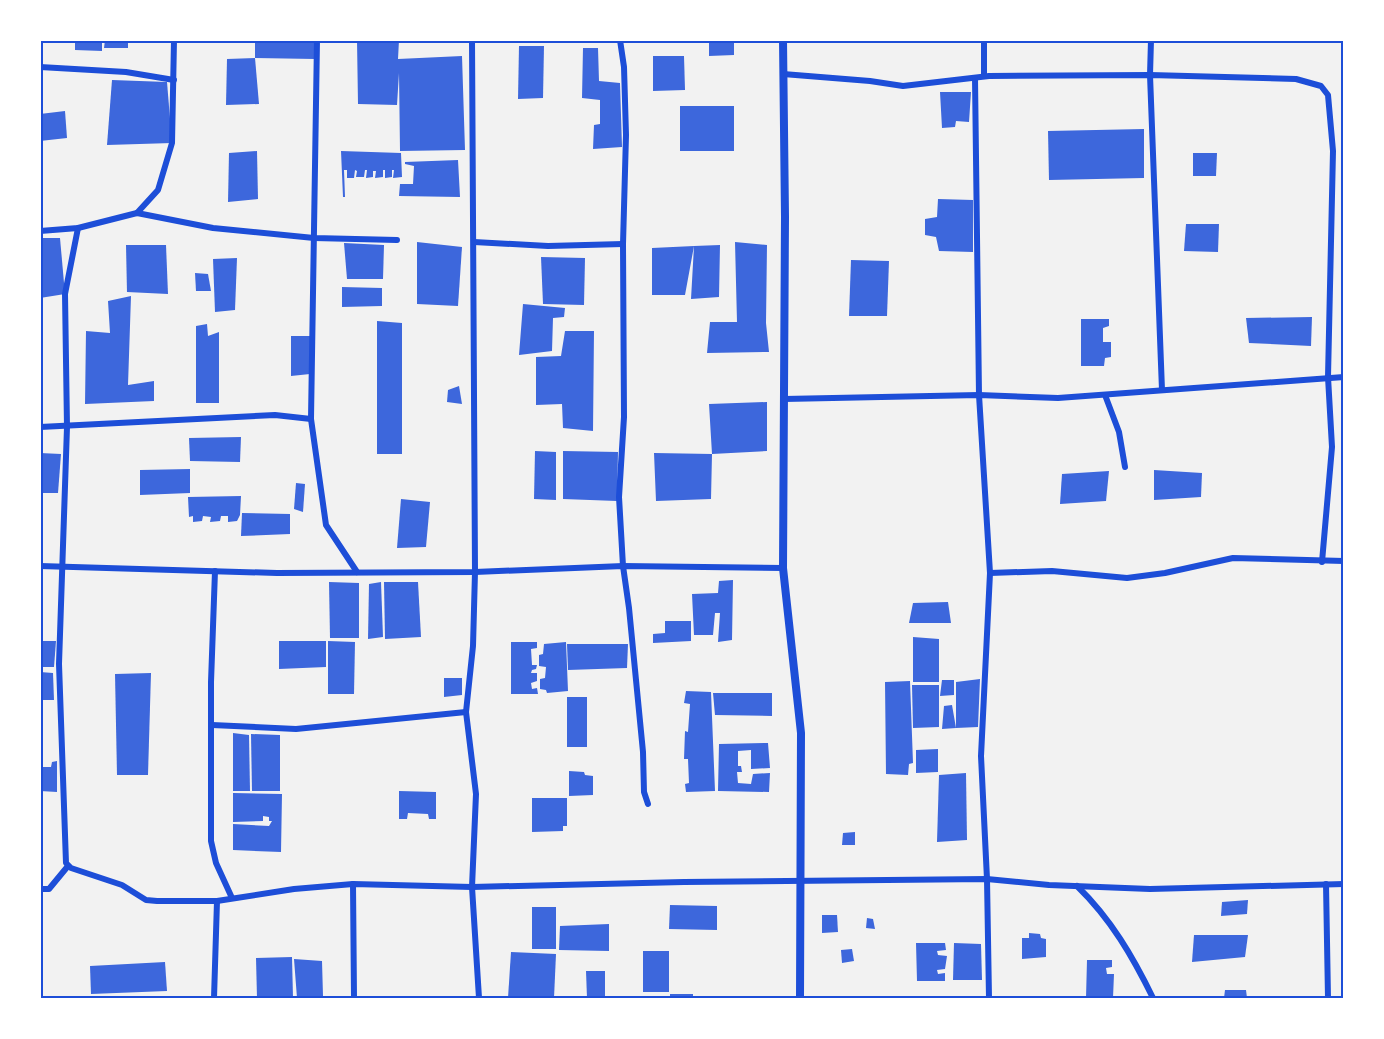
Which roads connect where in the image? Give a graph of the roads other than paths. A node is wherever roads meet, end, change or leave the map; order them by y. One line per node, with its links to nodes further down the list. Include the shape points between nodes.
1 (174, 40): 13 (street)
2 (317, 40): 17 (street)
3 (472, 40): 19 (street)
4 (620, 40): 20 (street, via 626,123)
5 (783, 40): 9 (street)
6 (984, 40): 11 (street)
7 (1151, 40): 10 (street)
8 (40, 67): 13 (street, via 126,72)
9 (783, 74): 12 (street, via 903,86); 26 (street)
10 (1150, 75): 11 (street); 21 (street, via 1296,79 1322,86 1328,95 1333,151); 23 (street)
11 (984, 76): 12 (street)
12 (975, 78): 24 (street)
13 (174, 80): 14 (street, via 172,143 158,190)
14 (137, 213): 15 (street); 17 (street, via 213,228)
15 (78, 228): 16 (street); 29 (street, via 65,294)
16 (40, 231)
17 (314, 238): 18 (street); 27 (street)
18 (397, 240)
19 (474, 242): 20 (street, via 548,246); 39 (street)
20 (623, 244): 35 (street, via 624,417 619,497)
21 (1328, 377): 22 (street); 23 (street); 32 (street, via 1332,447)
22 (1344, 377)
23 (1162, 390): 25 (street)
24 (979, 395): 25 (street); 26 (street); 40 (street)
25 (1105, 395): 30 (street, via 1119,432)
26 (783, 399): 36 (street)
27 (311, 419): 29 (street, via 275,415); 38 (street, via 326,525)
28 (40, 428): 29 (street)
29 (67, 428): 34 (street)
30 (1125, 467)
31 (1344, 561): 32 (street)
32 (1322, 562): 40 (street, via 1233,558 1127,578 1052,571)
33 (40, 566): 34 (street)
34 (63, 566): 37 (street); 44 (street, via 58,664)
35 (623, 566): 36 (street); 39 (street); 43 (street)
36 (783, 568): 46 (street, via 801,733)
37 (215, 571): 38 (street); 42 (street)
38 (357, 572): 39 (street)
39 (475, 572): 41 (street)
40 (990, 573): 45 (street, via 981,756)
41 (466, 712): 42 (street, via 296,729); 51 (street, via 476,794)
42 (212, 724): 53 (street, via 212,841 216,863)
43 (648, 804)
44 (68, 866): 52 (street, via 49,889); 54 (street, via 122,885 146,900)
45 (987, 879): 46 (street); 50 (street); 59 (street)
46 (801, 881): 51 (street); 58 (street)
47 (353, 884): 51 (street); 53 (street); 56 (street)
48 (1326, 884): 49 (street); 50 (street, via 1150,889); 61 (street)
49 (1344, 884)
50 (1077, 886): 60 (street, via 1119,936)
51 (472, 887): 57 (street)
52 (40, 889)
53 (232, 898): 54 (street)
54 (217, 901): 55 (street)
55 (214, 999)
56 (354, 999)
57 (479, 999)
58 (800, 999)
59 (989, 999)
60 (1153, 999)
61 (1328, 999)

